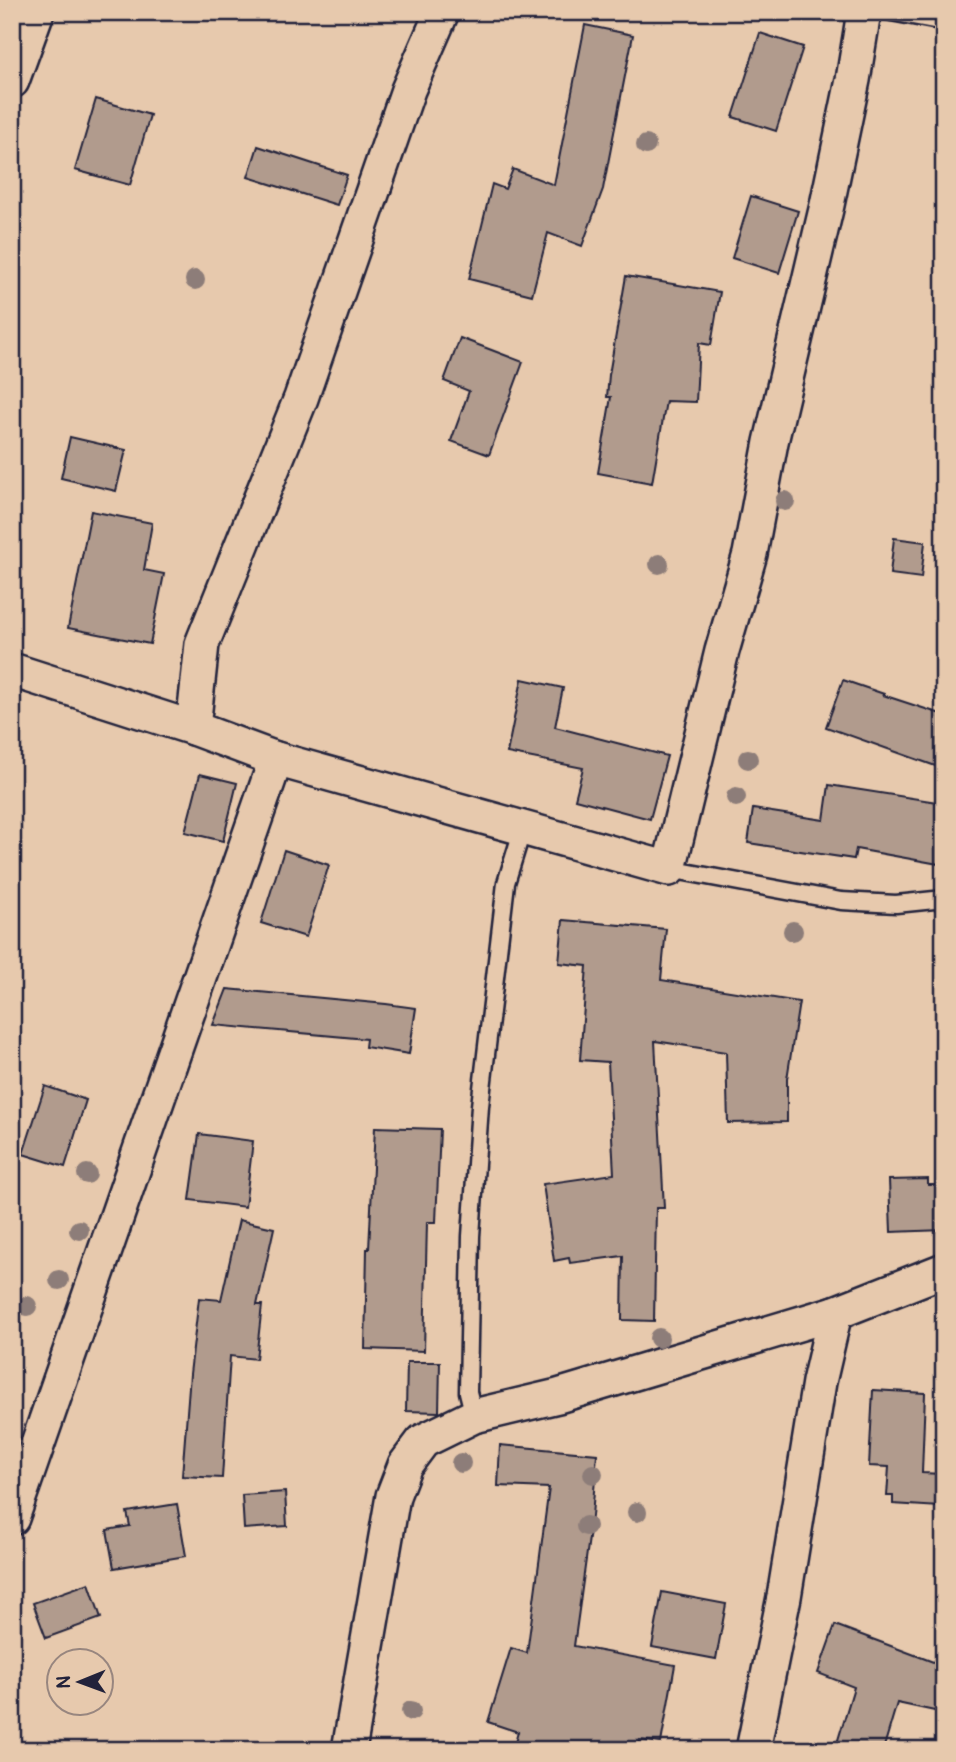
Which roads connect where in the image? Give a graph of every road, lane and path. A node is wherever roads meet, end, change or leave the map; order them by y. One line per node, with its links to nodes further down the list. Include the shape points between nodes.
1 (37, 12): 6 (street)
2 (442, 12): 8 (street, via 408,90 301,398 202,645)
3 (864, 12): 11 (street, via 827,205 771,442 750,554)
4 (891, 12): 5 (lane)
5 (944, 22)
6 (12, 80)
7 (12, 670): 8 (street)
8 (193, 728): 9 (street)
9 (276, 759): 10 (street); 16 (street)
10 (523, 828): 11 (street); 15 (lane, via 506,883 480,1106 468,1392)
11 (669, 869): 12 (lane, via 841,901 896,904)
12 (944, 899)
13 (944, 1270): 14 (street)
14 (835, 1313): 15 (street, via 558,1396); 18 (street)
15 (474, 1416): 17 (street, via 424,1441 405,1465 393,1496)
16 (12, 1518)
17 (349, 1750)
18 (753, 1750)

